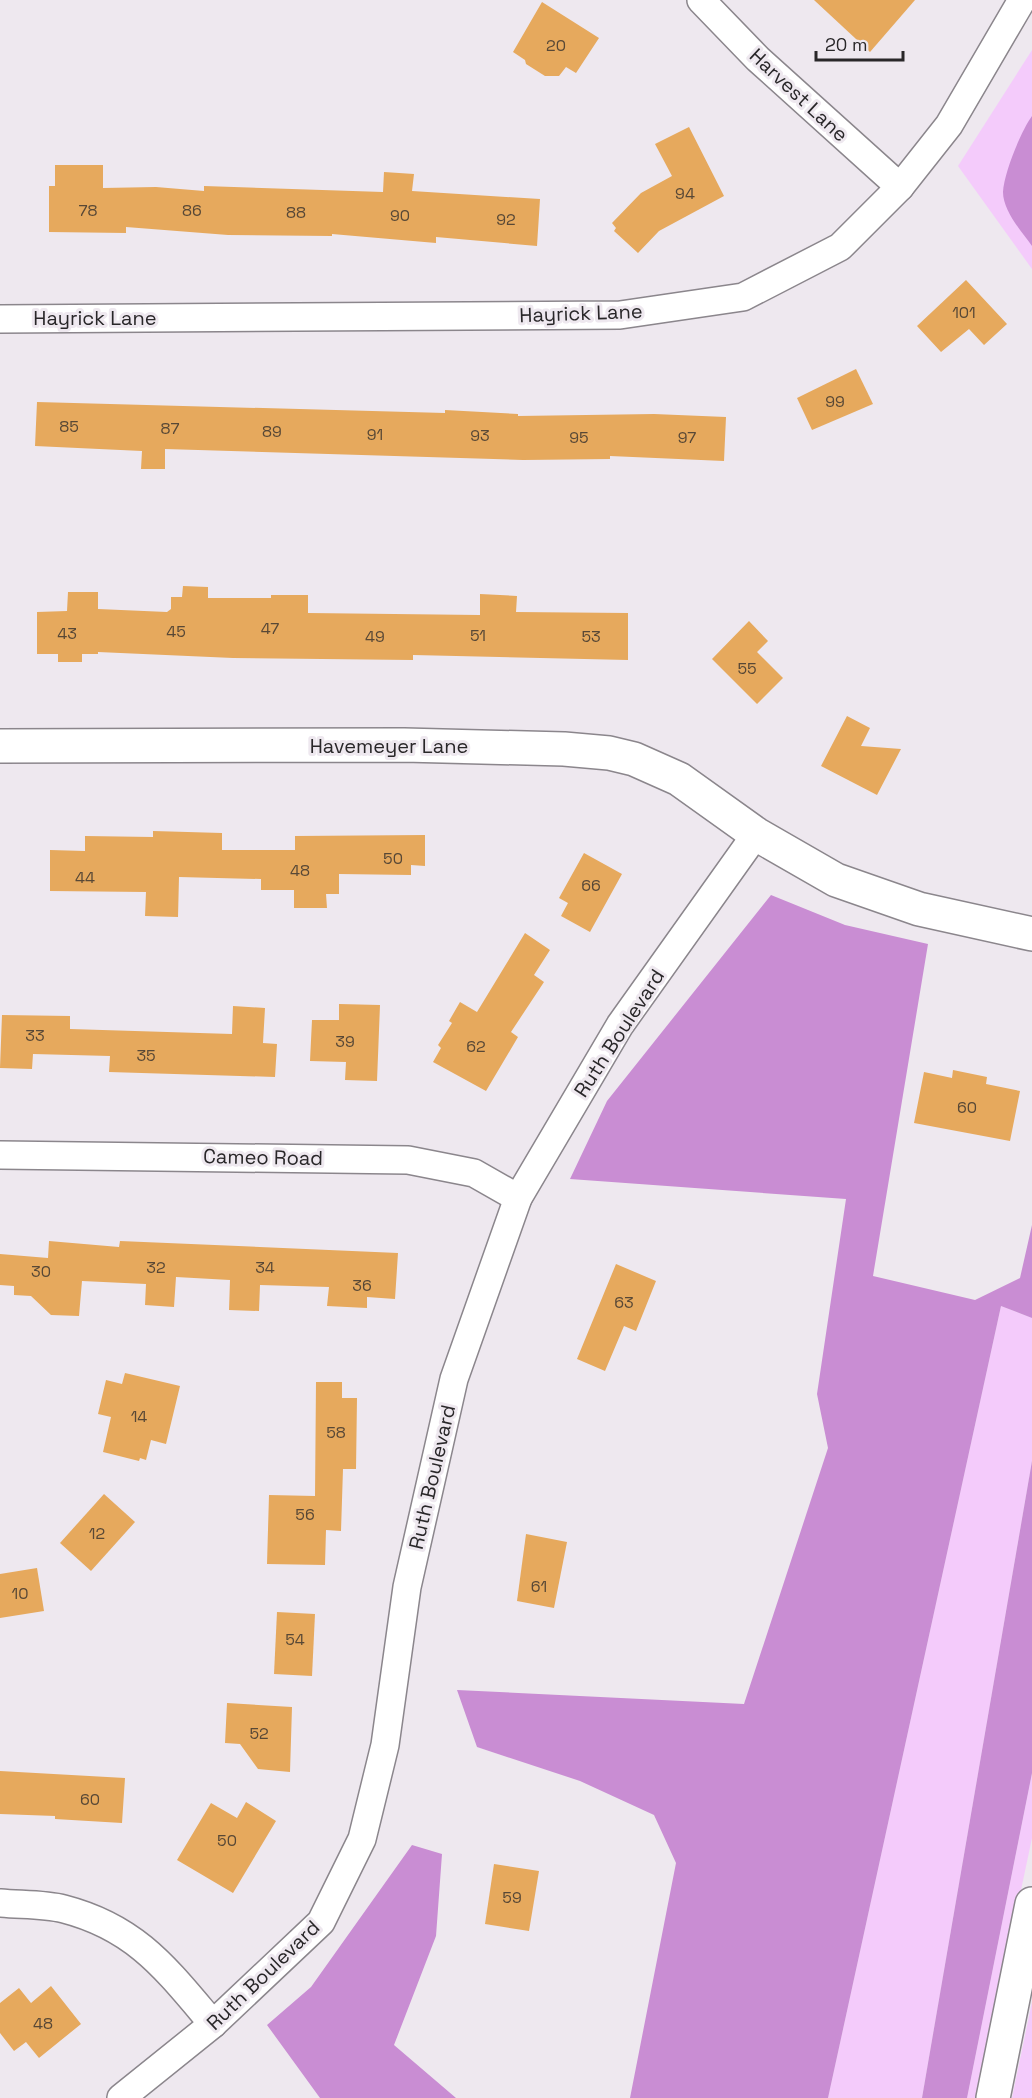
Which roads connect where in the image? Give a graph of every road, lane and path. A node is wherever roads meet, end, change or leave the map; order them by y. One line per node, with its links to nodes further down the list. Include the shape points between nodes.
1 (701, 0): 3 (street, Harvest Lane, via 758,60)
2 (1022, 0): 3 (street, Hayrick Lane, via 949,124)
3 (900, 187): 4 (street, Hayrick Lane, via 840,247 743,297 620,315)
4 (0, 319)
5 (0, 746): 6 (street, Havemeyer Lane, via 404,745 609,753 669,774)
6 (756, 834): 7 (street, Havemeyer Lane, via 836,880 886,900); 9 (street, Ruth Boulevard, via 620,1025)
7 (1032, 934)
8 (0, 1155): 9 (street, Cameo Road, via 408,1160 474,1173)
9 (518, 1198): 12 (street, Ruth Boulevard, via 454,1379 407,1587 385,1745 362,1839 321,1922)
10 (0, 1903): 12 (street, via 62,1908 112,1925 157,1959)
11 (1032, 1904): 14 (street)
12 (213, 2024): 13 (street, Ruth Boulevard)
13 (121, 2098)
14 (993, 2098)

